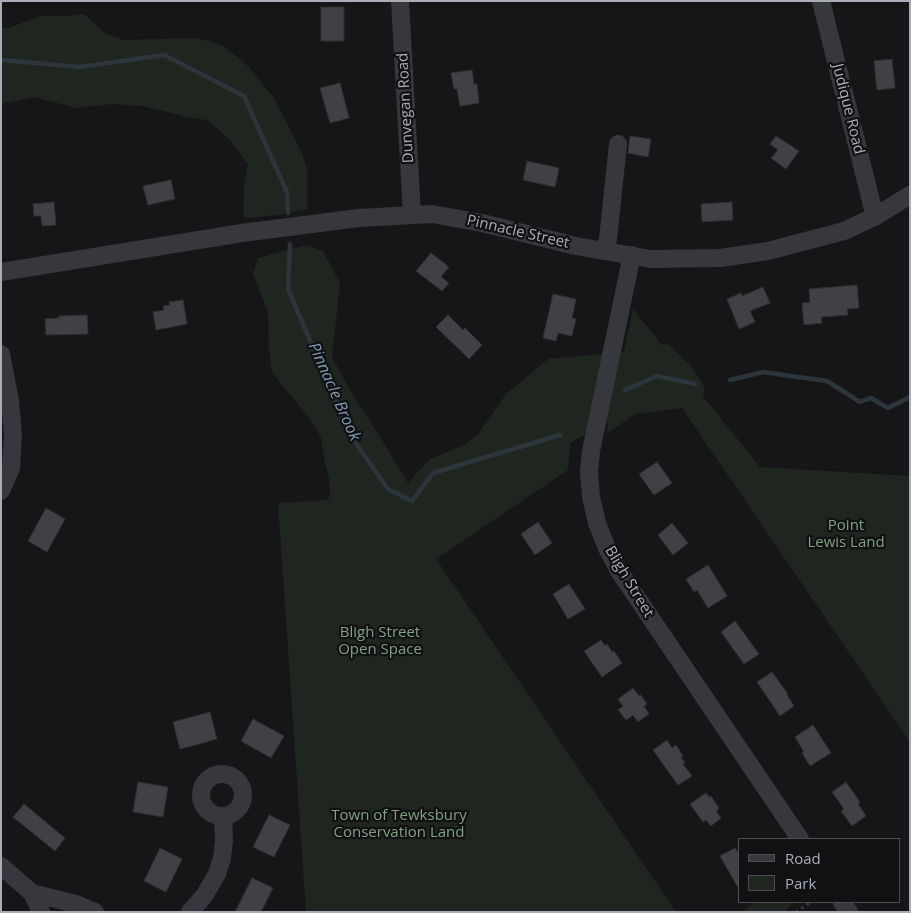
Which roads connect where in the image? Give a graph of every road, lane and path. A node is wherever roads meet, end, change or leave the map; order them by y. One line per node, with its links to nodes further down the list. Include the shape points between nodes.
1 (400, 1): 5 (street, Dunvegan Road)
2 (821, 1): 6 (street, Judique Road)
3 (618, 144): 7 (street)
4 (910, 195): 6 (street, Pinnacle Street)
5 (412, 215): 7 (street, Pinnacle Street, via 432,214 482,223); 9 (street, Pinnacle Street, via 242,232)
6 (875, 217): 8 (street, Pinnacle Street, via 844,231 768,251 720,258 651,259)
7 (605, 251): 8 (street, Pinnacle Street)
8 (632, 256): 13 (street, Bligh Street, via 591,450 591,496 597,523 619,571)
9 (1, 272)
10 (1, 354): 11 (street, via 13,435 11,468)
11 (1, 491)
12 (223, 816): 19 (street, via 223,850 217,874)
13 (799, 838)
14 (1, 866): 15 (street)
15 (32, 892): 17 (street); 18 (street)
16 (810, 903): 20 (path)
17 (41, 912)
18 (95, 912)
19 (190, 912)
20 (796, 912)

